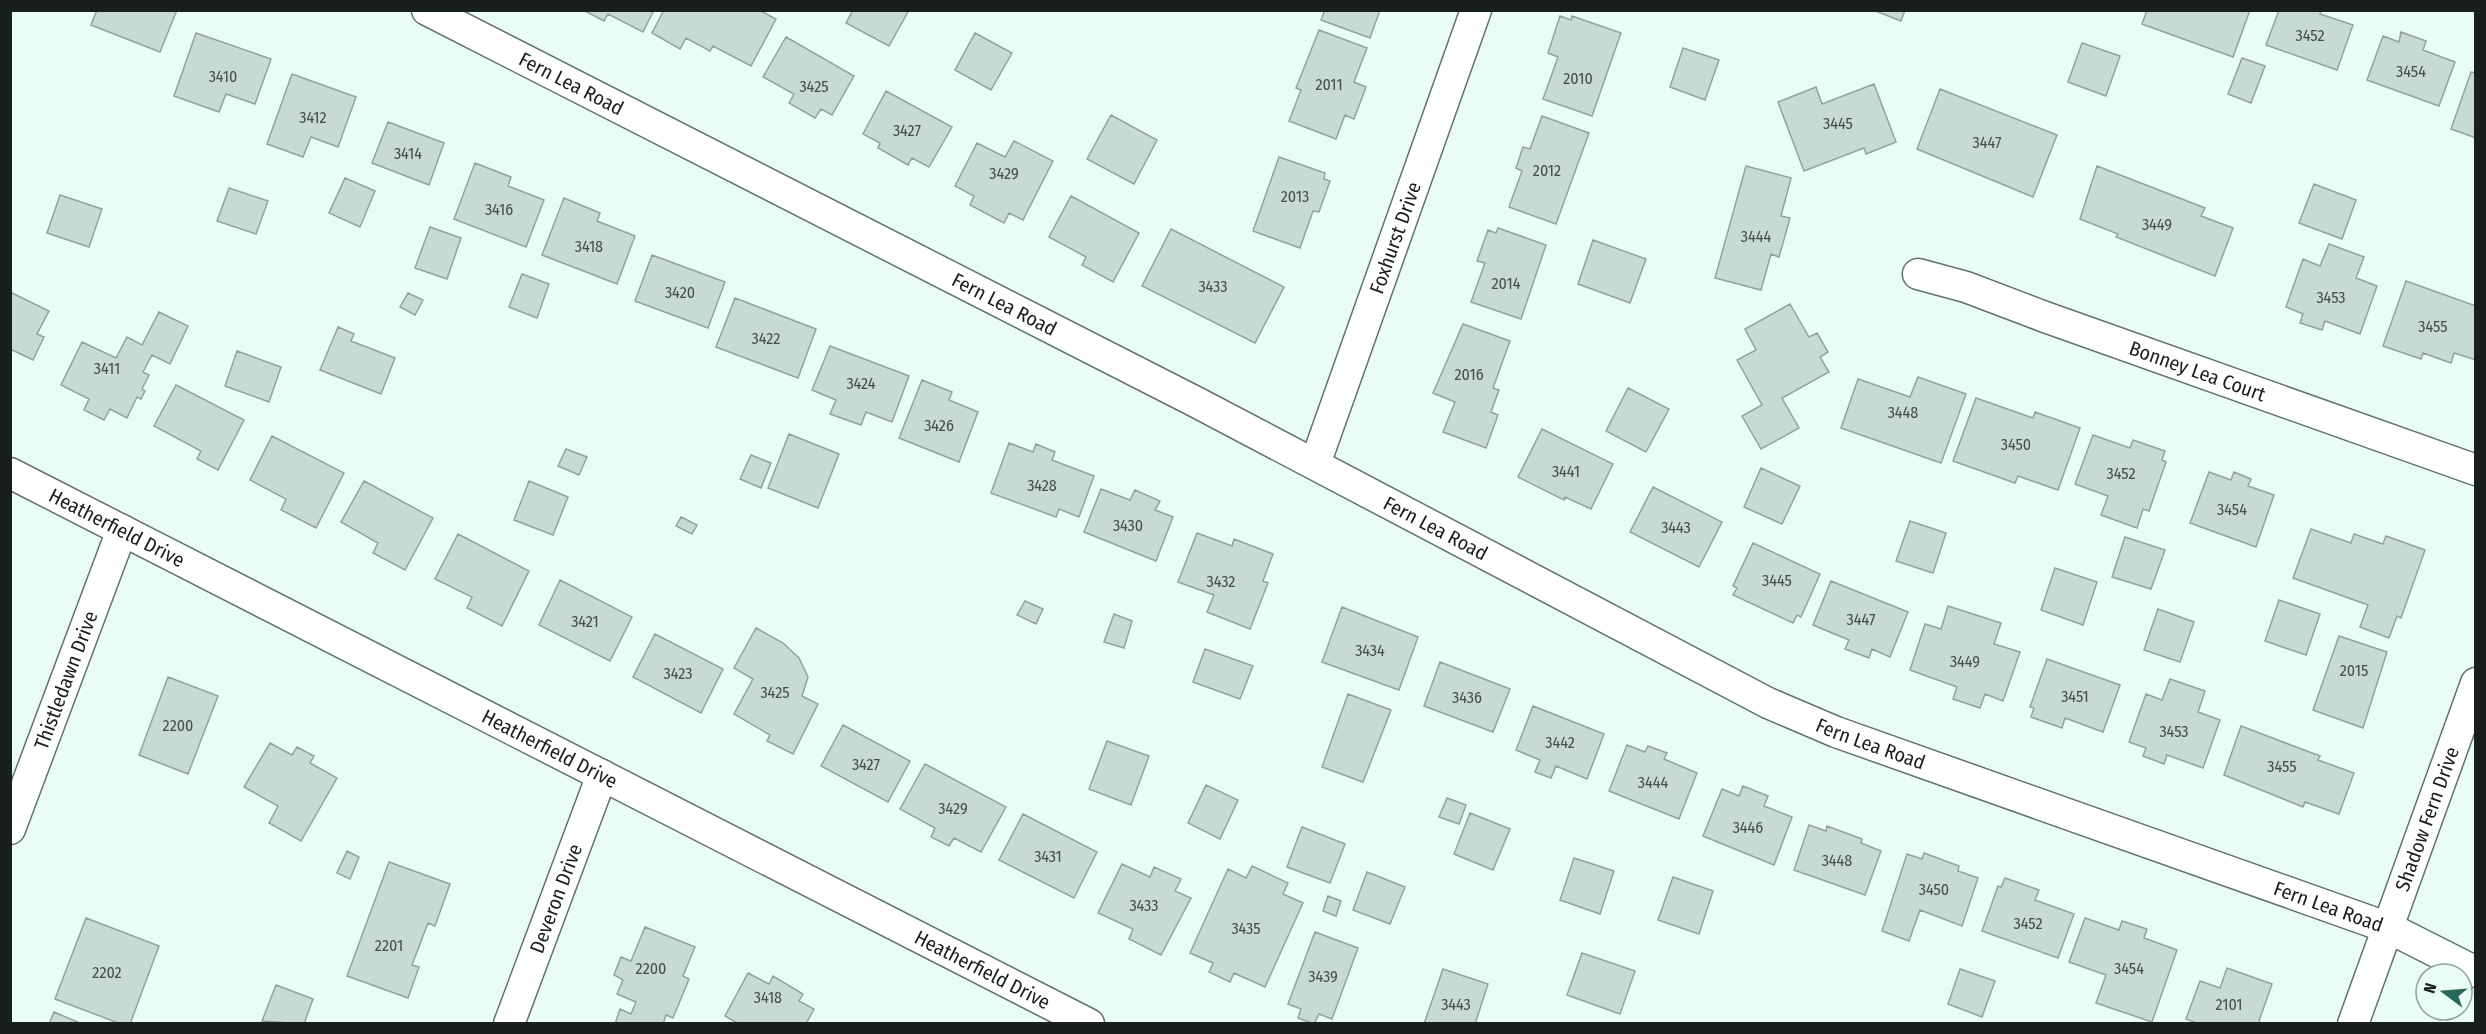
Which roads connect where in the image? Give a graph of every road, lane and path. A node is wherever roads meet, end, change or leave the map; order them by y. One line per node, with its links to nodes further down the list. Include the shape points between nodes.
1 (427, 10): 4 (street, Fern Lea Road)
2 (1476, 10): 4 (street, Foxhurst Drive)
3 (1918, 274): 5 (street, Bonney Lea Court, via 1966,287)
4 (1315, 464): 11 (street, Fern Lea Road, via 1787,711 1836,732)
5 (2475, 470)
6 (10, 473): 7 (street, Heatherfield Drive)
7 (122, 530): 9 (street, Heatherfield Drive); 10 (street, Thistledawn Drive)
8 (2475, 683): 11 (street, Shadow Fern Drive)
9 (602, 775): 13 (street, Deveron Drive); 14 (street, Heatherfield Drive)
10 (10, 829)
11 (2389, 928): 12 (street, Fern Lea Road); 15 (street, Shadow Fern Drive)
12 (2475, 972)
13 (509, 1023)
14 (1089, 1023)
15 (2353, 1023)

